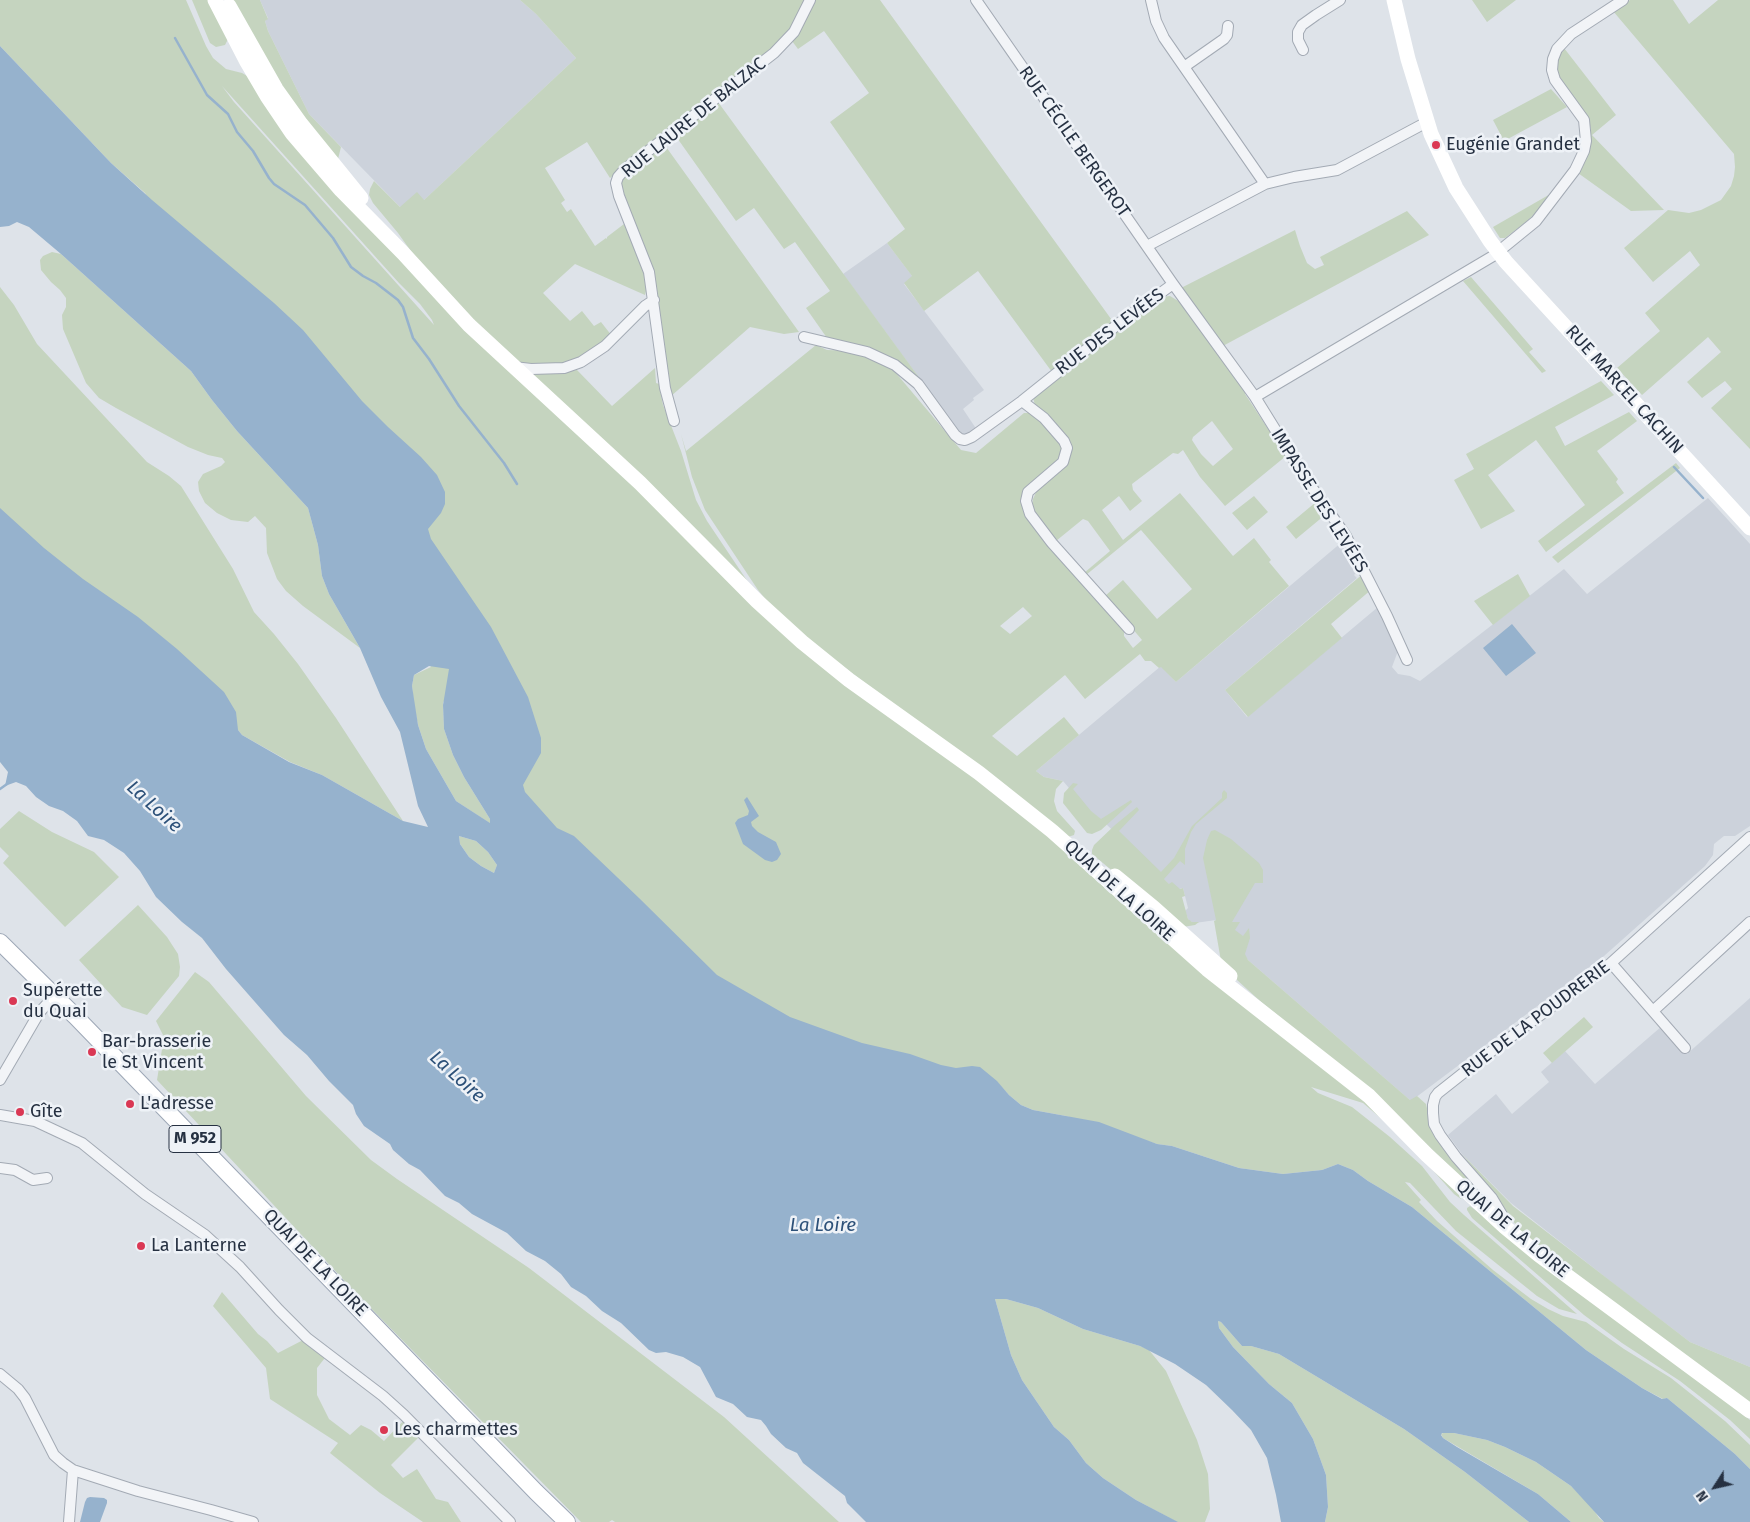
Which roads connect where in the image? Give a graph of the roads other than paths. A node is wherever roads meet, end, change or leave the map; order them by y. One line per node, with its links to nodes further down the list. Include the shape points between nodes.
1 (215, 0): 16 (main road, via 247,62 292,133 341,190)
2 (226, 0): 16 (main road, via 276,90)
3 (810, 0): 18 (street, RUE LAURE DE BALZAC, via 794,32 774,53 625,168 618,177 619,196 646,263)
4 (976, 0): 14 (street, RUE CÉCILE BERGEROT)
5 (1151, 0): 11 (street, via 1160,28)
6 (1340, 0): 10 (street, via 1302,25 1298,40)
7 (1394, 0): 12 (main road, RUE MARCEL CACHIN)
8 (1623, 0): 15 (street, via 1571,34 1557,49 1552,70 1555,80 1584,120 1587,135 1584,151 1575,170 1536,221)
9 (1228, 26): 11 (street, via 1224,39)
10 (1303, 50)
11 (1184, 67): 13 (street)
12 (1428, 122): 13 (street, via 1337,170); 15 (main road, RUE MARCEL CACHIN, via 1456,188)
13 (1265, 184): 14 (street)
14 (1147, 246): 17 (street, RUE CÉCILE BERGEROT)
15 (1498, 252): 21 (street); 24 (main road, RUE MARCEL CACHIN)
16 (403, 253): 20 (main road, QUAI DE LA LOIRE)
17 (1173, 284): 21 (street, RUE DES LEVÉES); 22 (street, RUE DES LEVÉES)
18 (654, 300): 20 (street, via 605,346 581,362 564,368); 23 (street, RUE LAURE DE BALZAC, via 664,380)
19 (804, 337): 22 (street, RUE DES LEVÉES, via 867,352 895,365 918,384 960,440 972,437)
20 (511, 366): 38 (main road, QUAI DE LA LOIRE, via 640,484 802,642 1052,830 1207,969 1368,1096)
21 (1255, 397): 26 (street, IMPASSE DES LEVÉES, via 1346,536)
22 (1022, 401): 25 (street, via 1038,411 1067,448 1063,462 1028,492 1026,501 1030,514)
23 (674, 421)
24 (1750, 528)
25 (1128, 629)
26 (1407, 660)
27 (1750, 837): 30 (street, RUE DE LA POUDRERIE)
28 (1750, 922): 32 (street)
29 (0, 942): 31 (main road, M 952)
30 (1611, 963): 32 (street); 38 (street, RUE DE LA POUDRERIE, via 1481,1059 1436,1097 1434,1124 1456,1157 1492,1198 1504,1218)
31 (58, 1000): 34 (street, via 39,1013); 45 (main road, QUAI DE LA LOIRE / M 952)
32 (1653, 1011): 33 (street)
33 (1685, 1048)
34 (0, 1080)
35 (0, 1115): 44 (street, via 35,1121 82,1143 145,1194 205,1235 307,1338 404,1415)
36 (0, 1168): 37 (street, via 15,1170 33,1180)
37 (47, 1178)
38 (1505, 1227): 40 (main road, QUAI DE LA LOIRE)
39 (0, 1374): 41 (street, via 26,1398 54,1455)
40 (1750, 1411)
41 (73, 1470): 42 (street); 43 (street)
42 (69, 1522)
43 (253, 1522)
44 (510, 1522)
45 (567, 1522)

